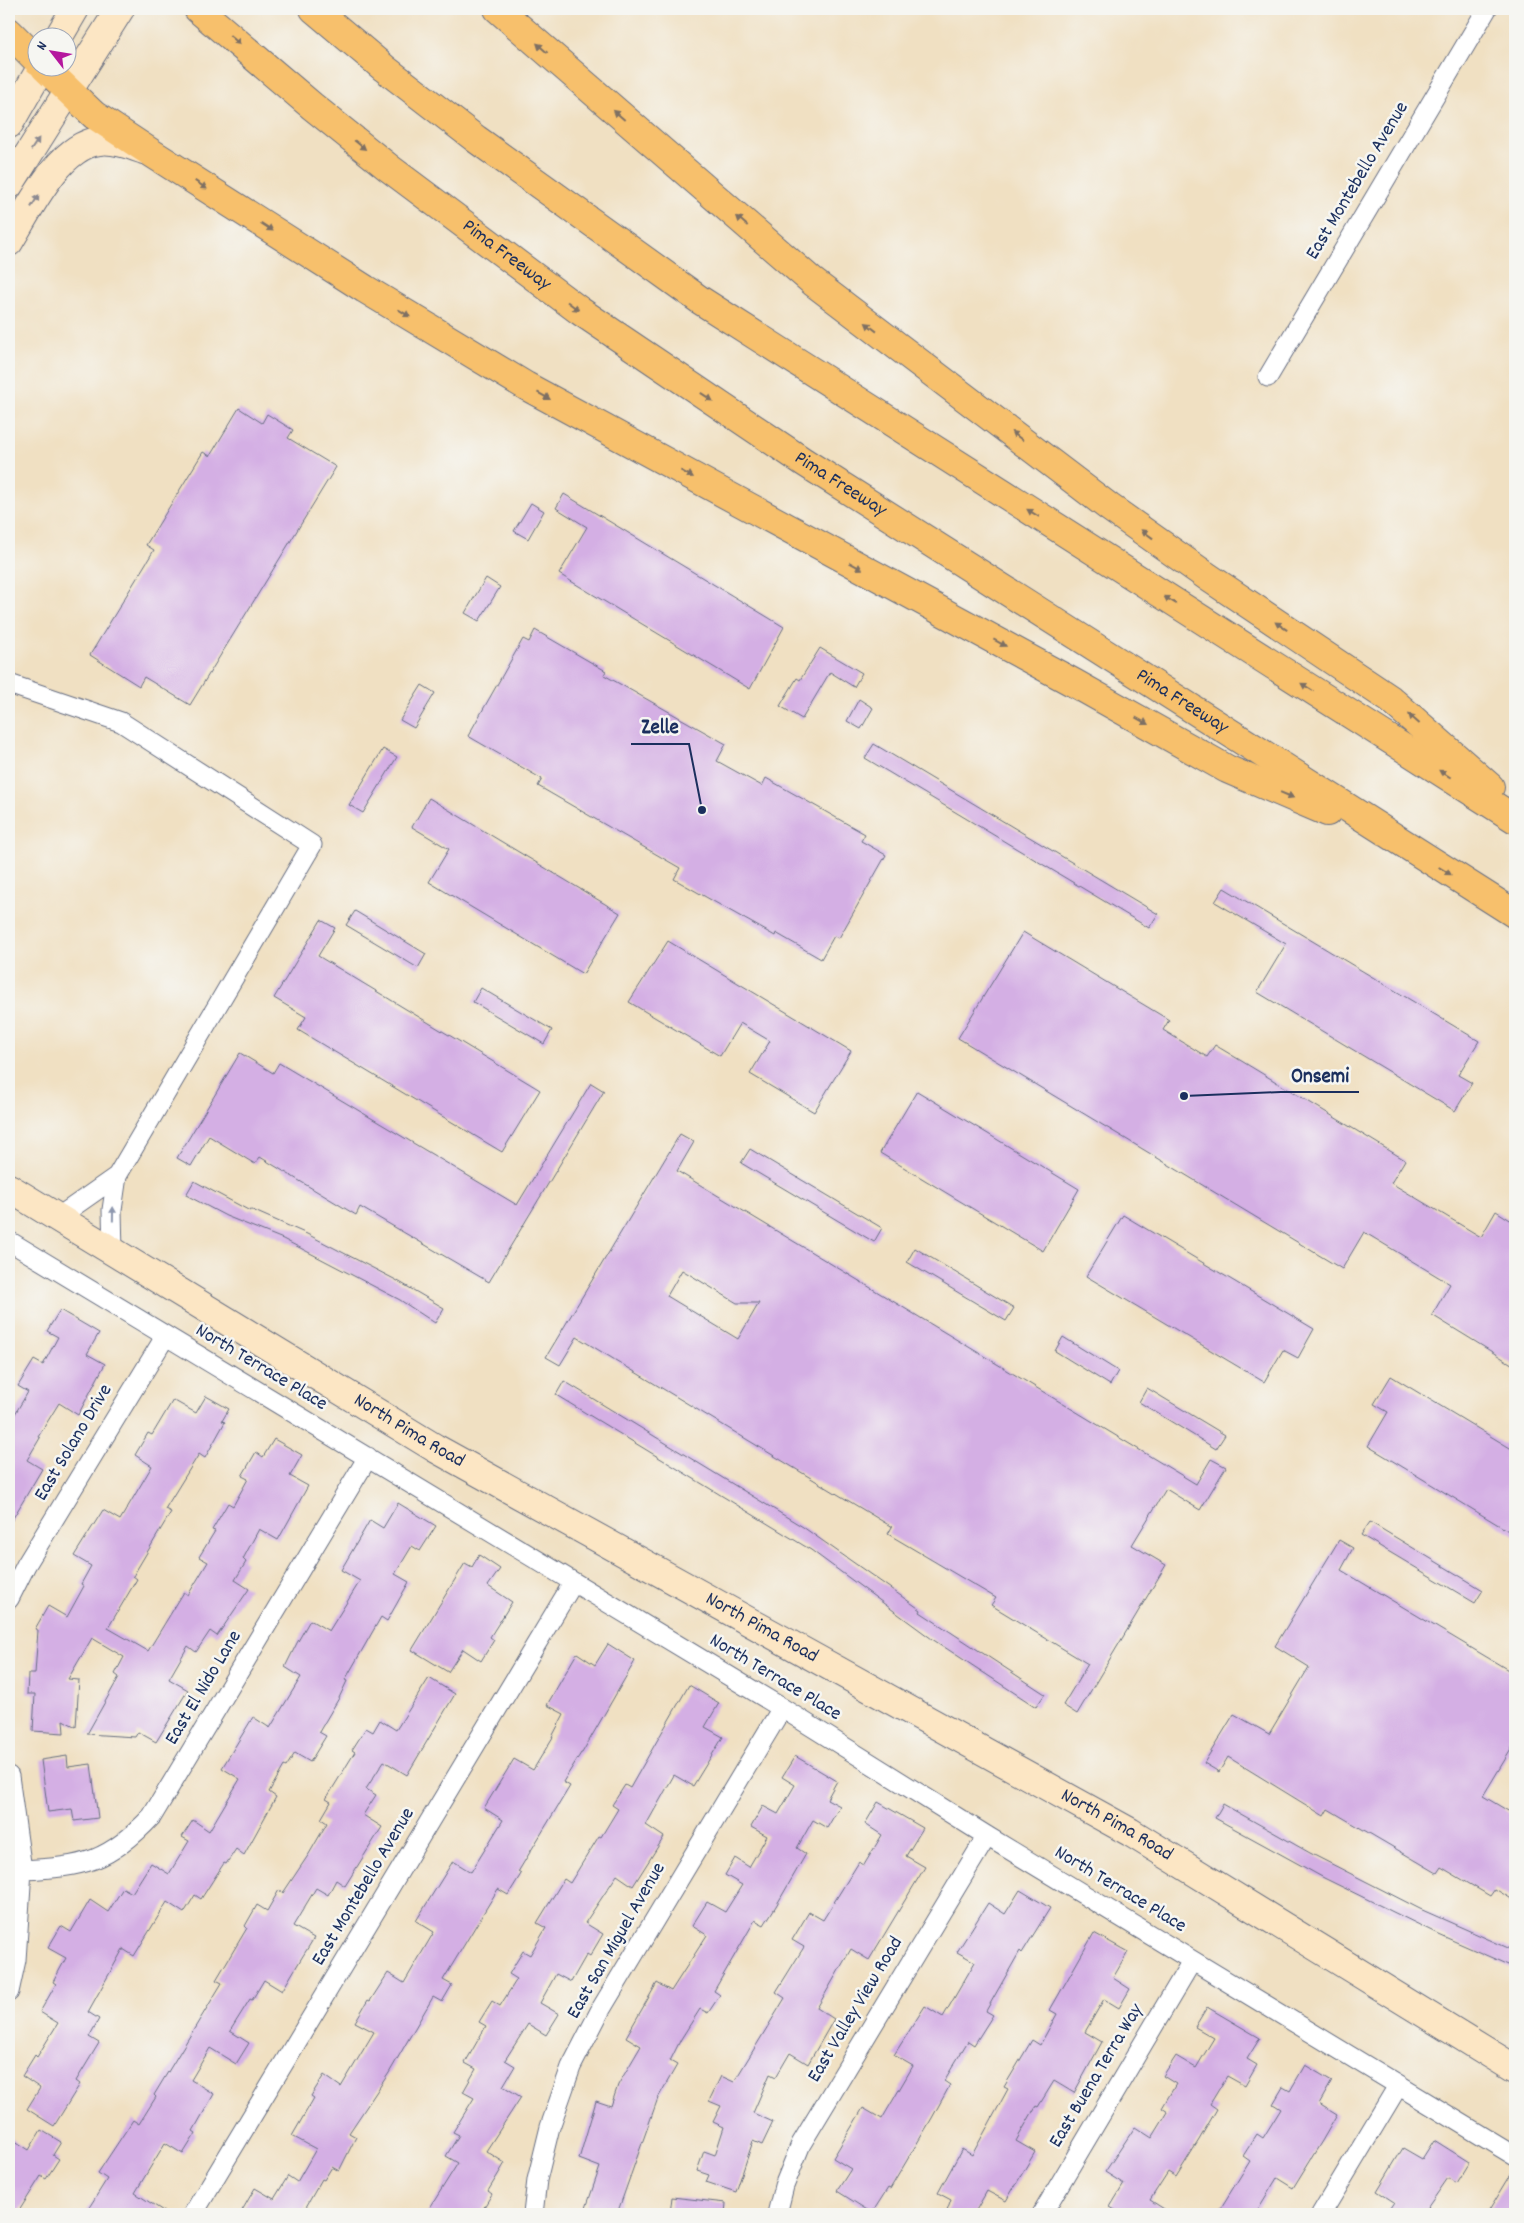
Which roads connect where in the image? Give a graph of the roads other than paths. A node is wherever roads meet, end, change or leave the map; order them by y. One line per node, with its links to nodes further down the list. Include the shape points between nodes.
1 (75, 9): 7 (main road)
2 (120, 9): 12 (main road)
3 (198, 9): 21 (highway, Pima Freeway, one-way to 21, via 389,168 580,311 804,462)
4 (314, 9): 20 (highway, one-way to 4, via 700,300 476,139)
5 (498, 9): 19 (highway, one-way to 5, via 1390,699 1117,512 813,282)
6 (1487, 9): 17 (street, East Montebello Avenue)
7 (64, 28)
8 (9, 32): 9 (highway)
9 (28, 51)
10 (35, 78): 13 (main road)
11 (55, 78): 12 (highway)
12 (69, 91): 14 (highway, via 94,115); 15 (main road, one-way to 12)
13 (9, 124)
14 (150, 152): 16 (main road, one-way to 14, via 51,175 82,146 99,141 123,143); 21 (highway, one-way to 21, via 342,275 526,386 1066,678 1227,769)
15 (9, 185)
16 (9, 242)
17 (1268, 377)
18 (9, 684): 23 (street, via 121,722 312,845)
19 (1515, 810)
20 (1515, 819)
21 (1404, 846): 22 (highway, Pima Freeway, one-way to 22)
22 (1515, 914)
23 (117, 1176): 25 (street); 27 (street, one-way to 23, via 112,1210)
24 (9, 1188): 25 (main road, North Pima Road)
25 (57, 1218): 27 (main road, North Pima Road)
26 (9, 1241): 28 (street, North Terrace Place)
27 (114, 1253): 38 (main road, North Pima Road, via 435,1448 1130,1832)
28 (165, 1337): 29 (street, North Terrace Place); 31 (street, East Solano Drive, via 26,1565)
29 (368, 1457): 30 (street, North Terrace Place); 35 (street, East El Nido Lane, via 152,1816 130,1840 106,1855 77,1866)
30 (573, 1583): 32 (street, North Terrace Place); 41 (street, East Montebello Avenue)
31 (9, 1599)
32 (782, 1708): 34 (street, North Terrace Place); 42 (street, East San Miguel Avenue, via 600,2009 571,2067 550,2127 537,2180)
33 (9, 1776): 35 (street)
34 (988, 1836): 36 (street, North Terrace Place); 43 (street, East Valley View Road, via 801,2144)
35 (22, 1870): 37 (street, via 16,1960)
36 (1192, 1961): 39 (street, North Terrace Place); 44 (street, East Buena Terra Way)
37 (9, 1992)
38 (1515, 2069)
39 (1398, 2086): 40 (street, North Terrace Place); 45 (street)
40 (1515, 2156)
41 (193, 2214)
42 (533, 2214)
43 (777, 2214)
44 (1042, 2214)
45 (1321, 2214)

